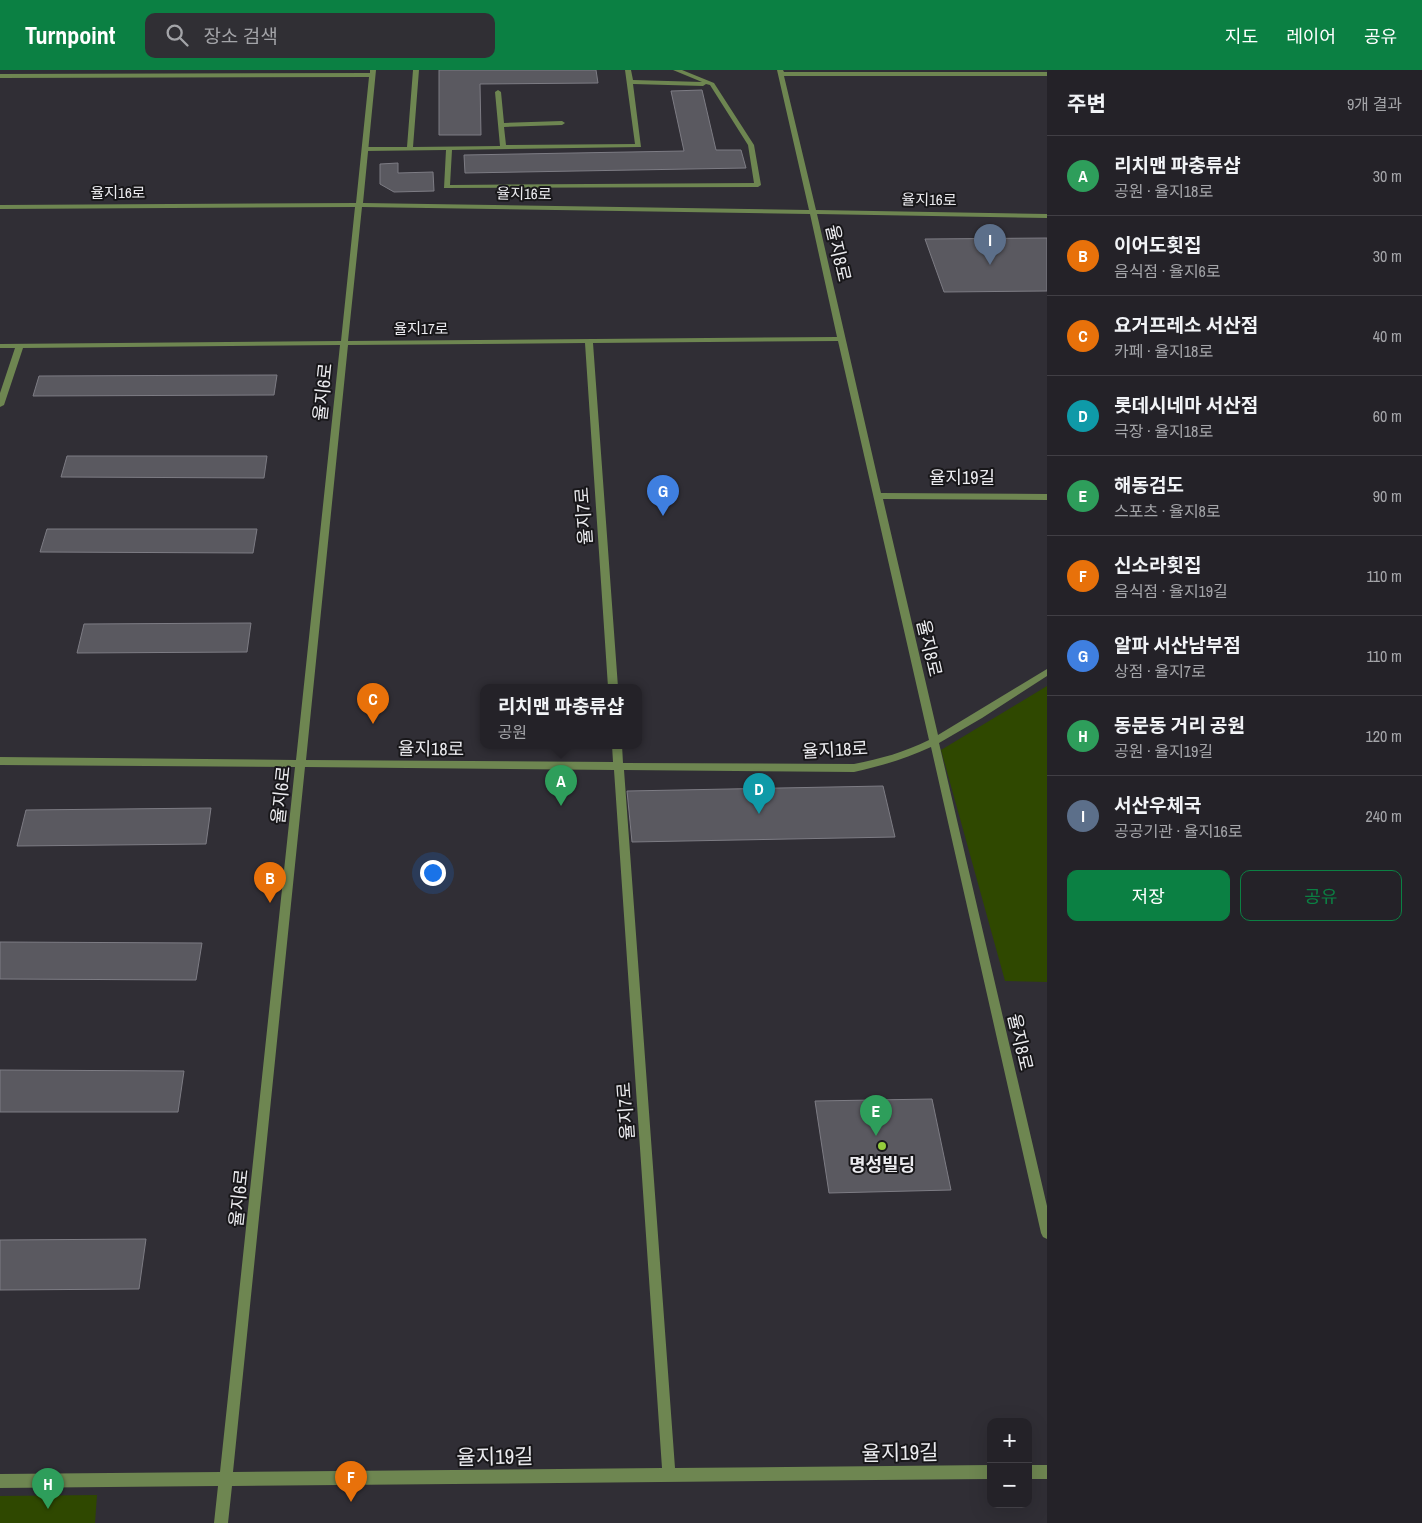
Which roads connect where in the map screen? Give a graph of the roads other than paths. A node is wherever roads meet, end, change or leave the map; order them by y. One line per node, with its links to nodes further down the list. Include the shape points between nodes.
1 (416, 70): 14 (street)
2 (628, 70): 9 (street)
3 (676, 70): 10 (street)
4 (780, 72): 7 (street); 20 (street, 율지8로)
5 (41, 73): 6 (street); 8 (street)
6 (373, 73): 17 (street, 율지6로)
7 (1047, 74)
8 (0, 76)
9 (630, 82): 10 (street); 16 (street, via 639,146)
10 (712, 84): 15 (street, via 751,145 758,185 446,186)
11 (498, 92): 13 (street)
12 (562, 123): 13 (street)
13 (501, 125): 16 (street)
14 (410, 148): 15 (street); 17 (street)
15 (449, 148): 16 (street)
16 (503, 148)
17 (365, 149): 18 (street, 율지6로)
18 (359, 205): 19 (street, 율지16로); 20 (street, 율지16로); 24 (street, 율지6로)
19 (0, 207)
20 (812, 212): 21 (street, 율지16로); 22 (street, 율지8로)
21 (1047, 216)
22 (842, 339): 23 (street, 율지17로); 28 (street, 율지8로)
23 (589, 341): 24 (street, 율지17로); 31 (street, 율지7로)
24 (344, 343): 26 (street, 율지17로); 35 (street, 율지6로)
25 (0, 346): 26 (street, 율지17로)
26 (20, 346): 27 (street)
27 (0, 405)
28 (878, 496): 29 (street, 율지19길); 32 (street, 율지8로)
29 (1047, 497)
30 (1047, 672): 32 (street, 율지18로)
31 (613, 684)
32 (934, 742): 36 (street, 율지18로, via 903,757 854,768); 37 (street, 율지8로)
33 (618, 749): 36 (street, 율지7로)
34 (0, 762): 35 (street, 율지18로)
35 (301, 764): 36 (street, 율지18로); 42 (street, 율지6로)
36 (619, 768): 41 (street, 율지7로)
37 (1047, 1233)
38 (987, 1472): 41 (street, 율지19길)
39 (1032, 1472): 40 (street)
40 (1047, 1472)
41 (669, 1475): 42 (street, 율지19길)
42 (226, 1479): 43 (street, 율지19길); 44 (street, 율지6로)
43 (0, 1481)
44 (221, 1523)

